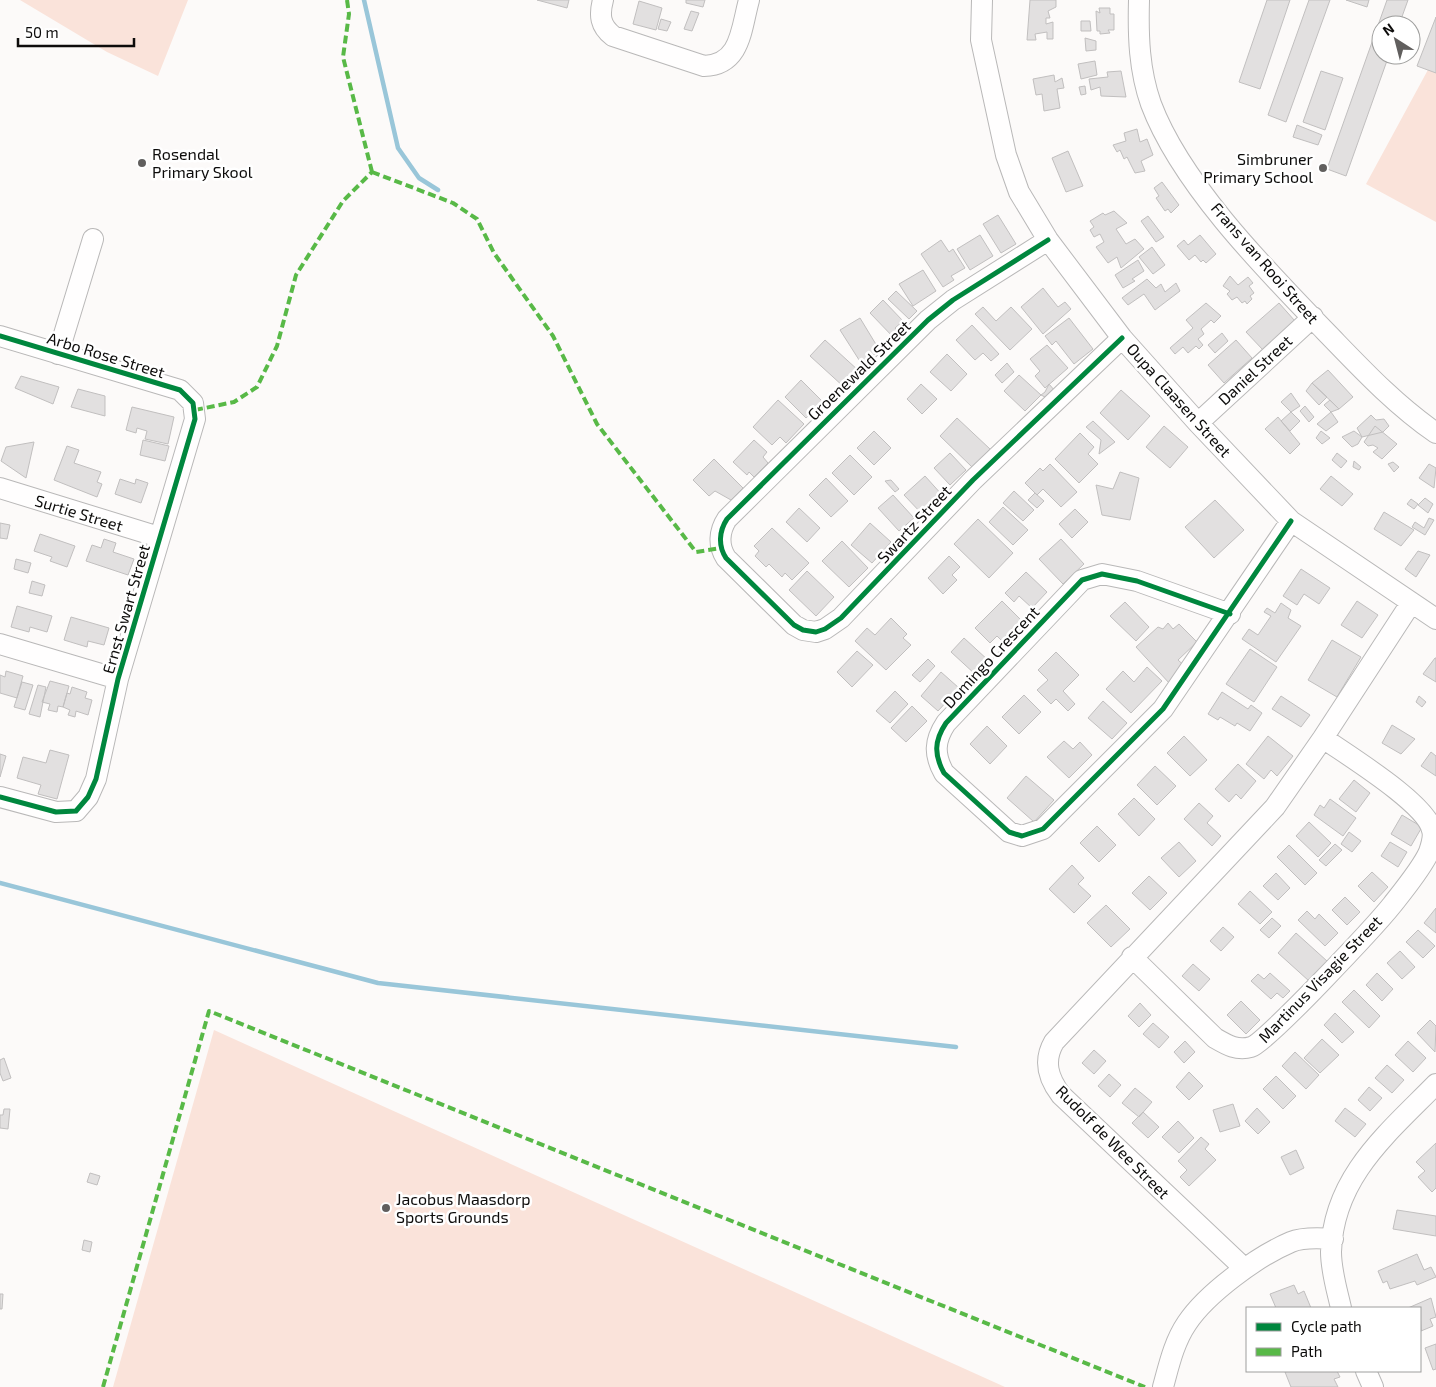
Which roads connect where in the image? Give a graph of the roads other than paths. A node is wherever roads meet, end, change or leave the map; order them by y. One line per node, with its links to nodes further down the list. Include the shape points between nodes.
1 (603, 0): 2 (street, via 601,17 604,28 613,36 704,66 728,60 735,48)
2 (749, 0)
3 (982, 0): 6 (street, Oupa Claasen Street, via 981,40 1006,155 1019,192)
4 (1139, 0): 7 (street, Frans van Rooi Street, via 1138,38 1142,72 1165,133 1203,191 1248,248)
5 (92, 239): 10 (street)
6 (1048, 240): 9 (street, Oupa Claasen Street); 17 (street, Groenewald Street, via 953,300 928,320 727,519 722,526)
7 (1312, 318): 12 (street, Daniel Street); 13 (street, Frans van Rooi Street, via 1399,405)
8 (0, 336): 10 (street, Arbo Rose Street)
9 (1122, 338): 12 (street, Oupa Claasen Street); 17 (street, Swartz Street, via 973,480 860,600 825,629 816,632 794,625 734,569)
10 (58, 354): 11 (street, Arbo Rose Street, via 180,390 193,403)
11 (195, 410): 16 (street, Ernst Swart Street)
12 (1198, 424): 15 (street, Oupa Claasen Street)
13 (1436, 433)
14 (0, 488): 16 (street, Surtie Street)
15 (1291, 521): 18 (street, Oupa Claasen Street); 19 (street, Domingo Crescent)
16 (159, 537): 22 (street, Ernst Swart Street)
17 (721, 548)
18 (1411, 603): 20 (street, Oupa Claasen Street); 23 (street)
19 (1230, 614): 19 (street, Domingo Crescent, via 1163,709 1043,829 1022,836 1009,832 944,773 937,760 937,739 946,723 1082,580 1102,574 1137,581)
20 (1436, 619)
21 (0, 644): 22 (street)
22 (118, 679): 24 (street, Ernst Swart Street, via 96,779 88,797 76,811 56,812)
23 (1323, 738): 25 (street, via 1275,807); 25 (street, Martinus Visagie Street, via 1410,800 1427,818 1432,830 1429,852 1392,905 1262,1042 1252,1047 1240,1049 1215,1038)
24 (0, 797)
25 (1132, 957): 28 (street, Rudolf de Wee Street, via 1054,1042 1047,1058 1053,1085)
26 (1436, 1084): 27 (street, via 1362,1162 1343,1197)
27 (1332, 1240): 28 (street, via 1292,1241); 29 (street, via 1332,1263)
28 (1244, 1268): 31 (street, via 1187,1323 1175,1346)
29 (1342, 1307)
30 (1366, 1372): 32 (street)
31 (1163, 1387)
32 (1373, 1387)

